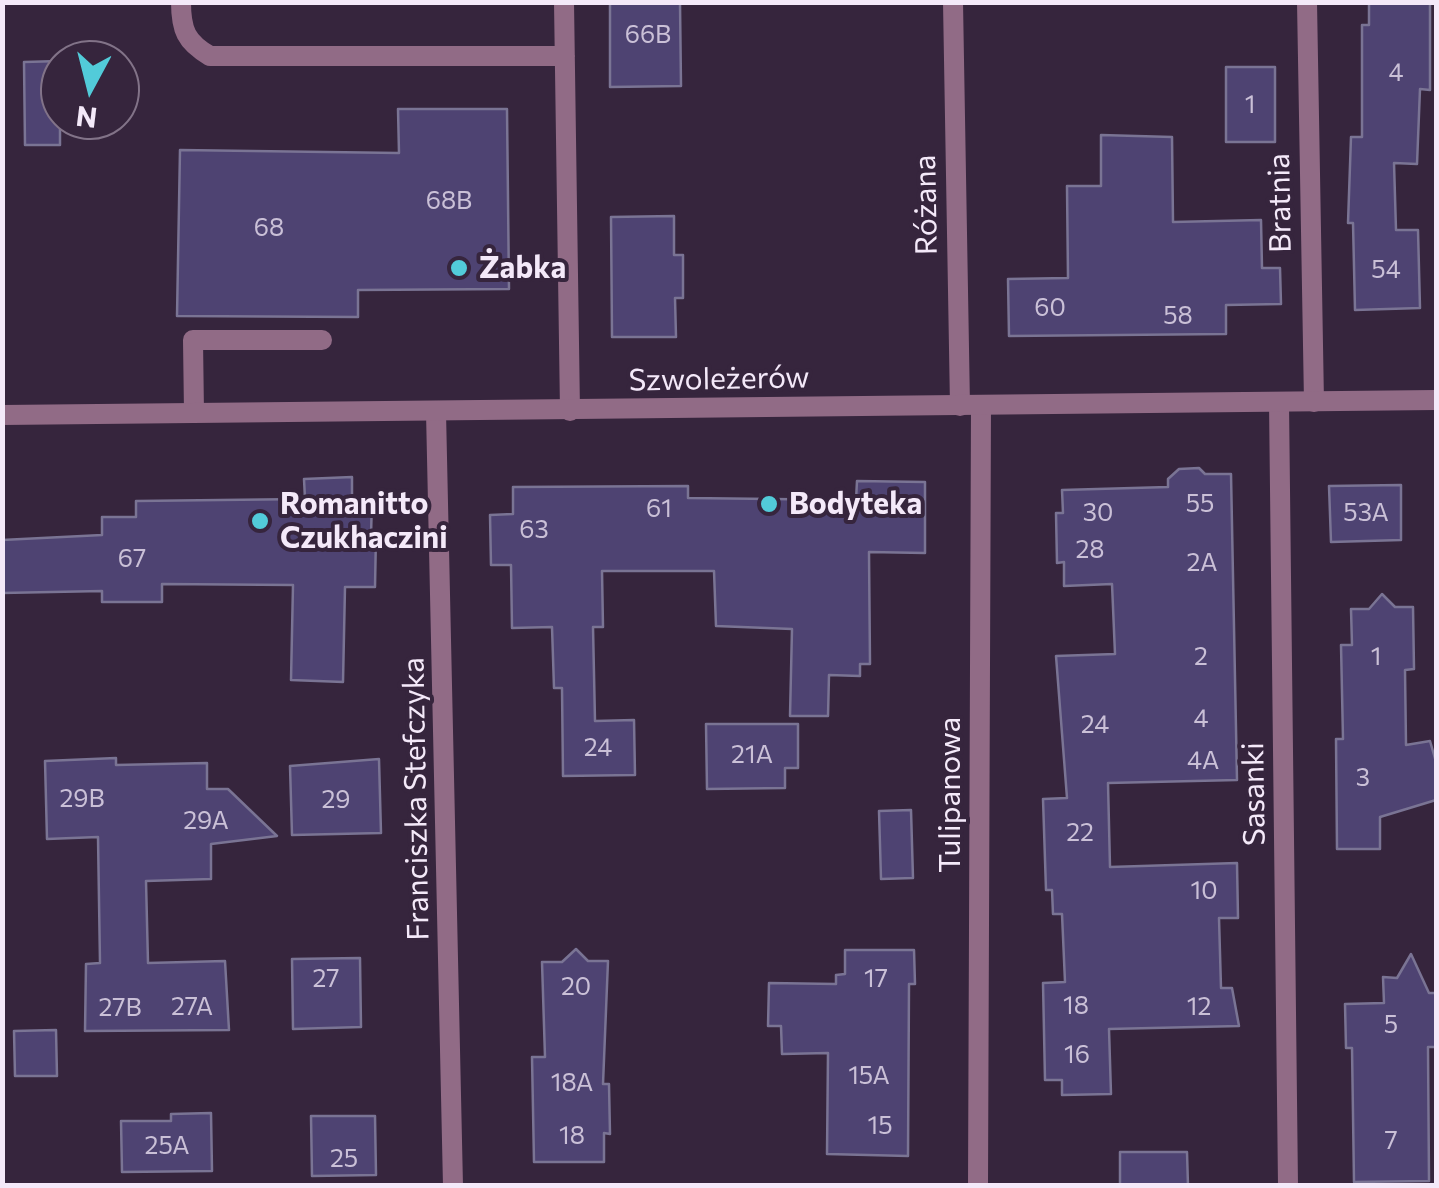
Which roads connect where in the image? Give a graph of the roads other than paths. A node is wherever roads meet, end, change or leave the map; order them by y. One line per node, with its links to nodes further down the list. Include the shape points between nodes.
1 (181, 2): 5 (street, via 189,44 210,56)
2 (564, 2): 5 (street)
3 (953, 2): 10 (street, Różana)
4 (1307, 2): 9 (street, Bratnia)
5 (564, 56): 12 (street)
6 (322, 340): 13 (street, via 193,340)
7 (1436, 400): 9 (street, Szwoleżerów)
8 (1280, 402): 9 (street, Szwoleżerów); 10 (street, Szwoleżerów); 17 (street, Sasanki)
9 (1314, 402)
10 (971, 406): 12 (street, Szwoleżerów); 16 (street, Tulipanowa)
11 (436, 412): 12 (street, Szwoleżerów); 13 (street, Szwoleżerów); 15 (street, Franciszka Stefczyka)
12 (570, 412)
13 (194, 413): 14 (street, Szwoleżerów)
14 (2, 415)
15 (453, 1186)
16 (978, 1186)
17 (1288, 1186)

